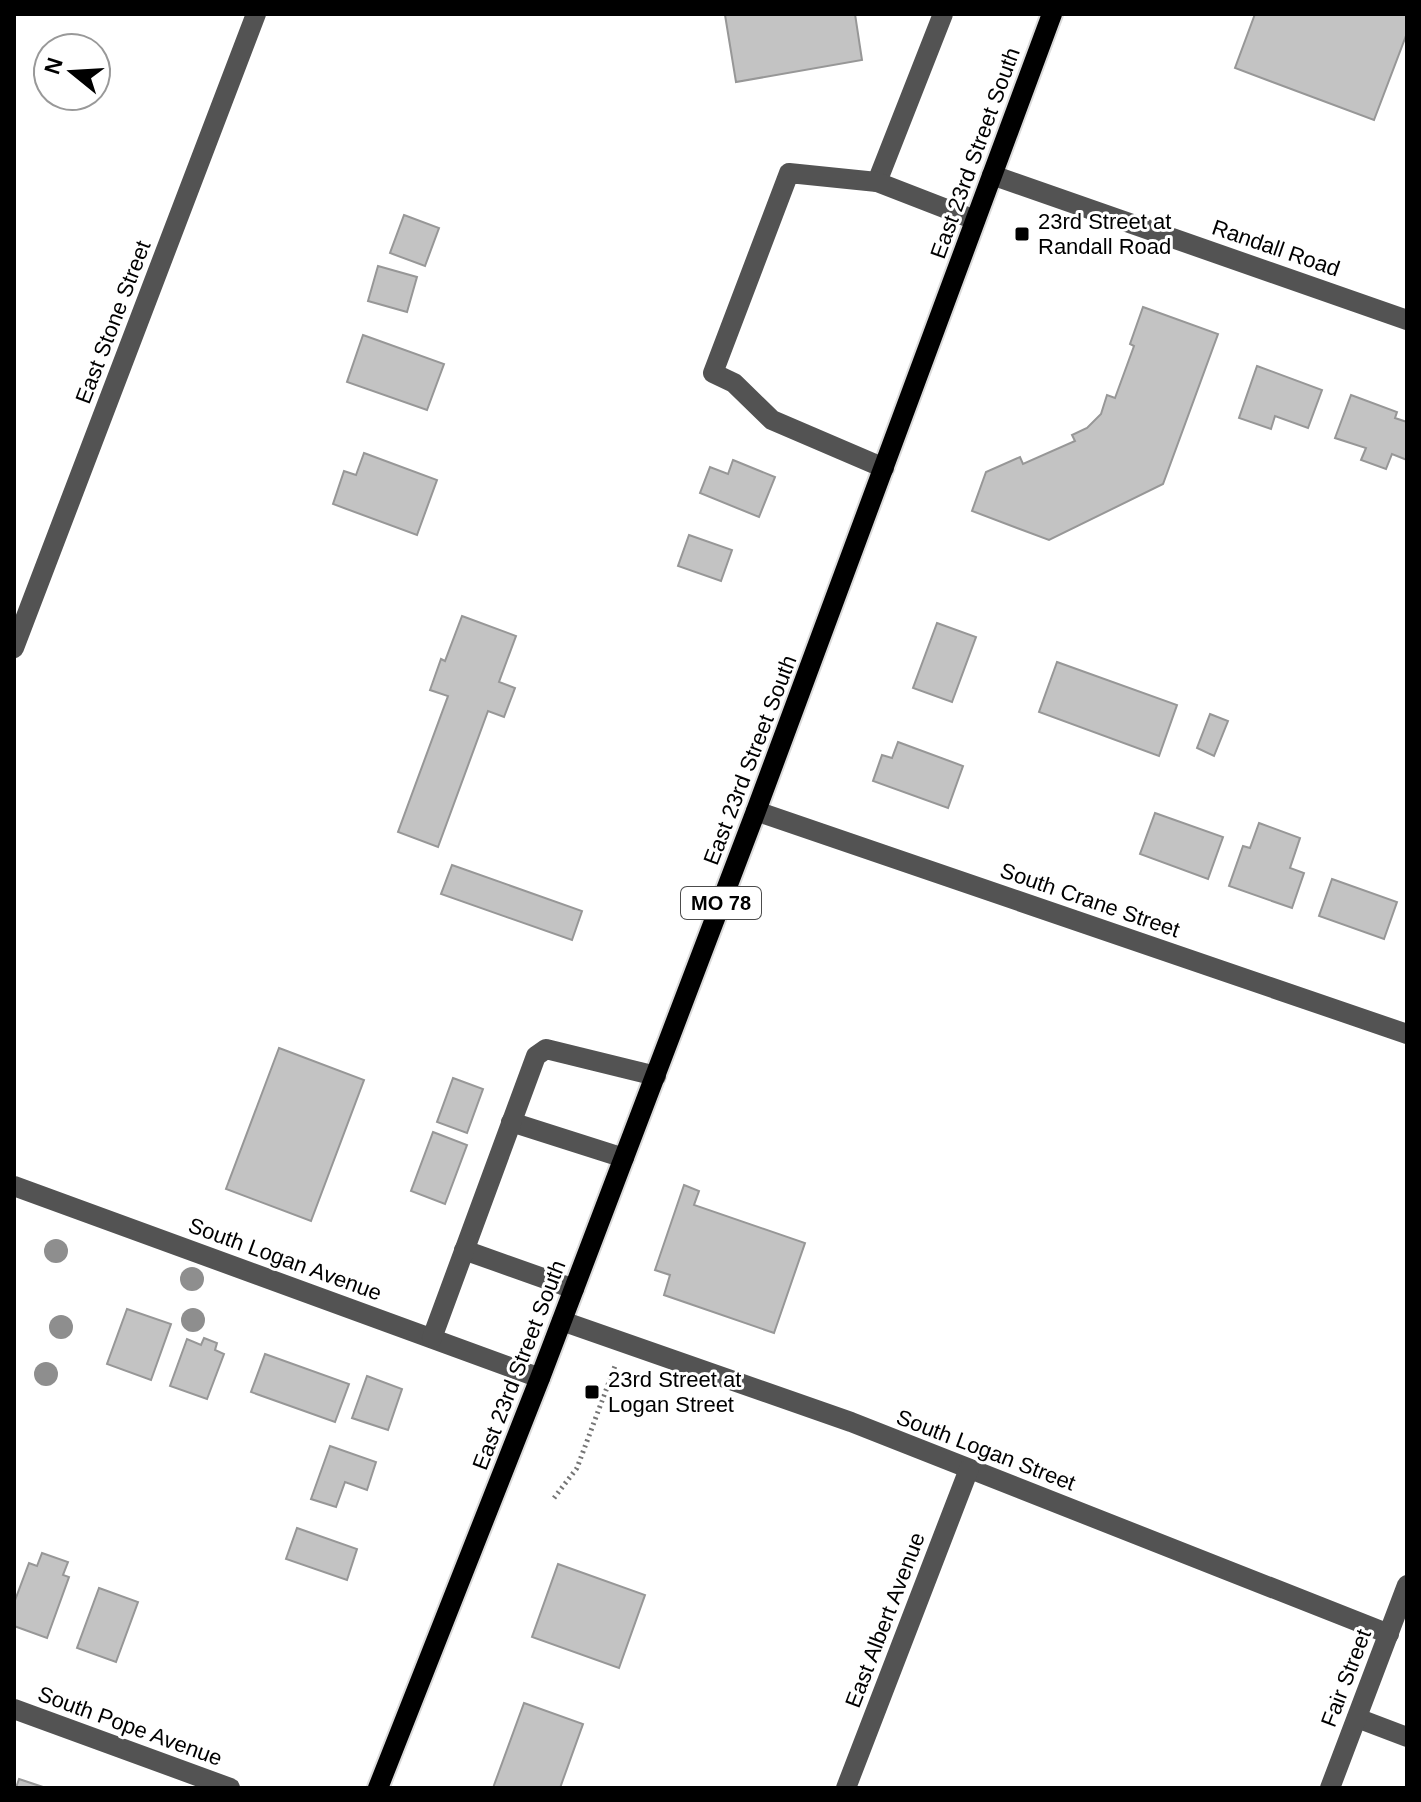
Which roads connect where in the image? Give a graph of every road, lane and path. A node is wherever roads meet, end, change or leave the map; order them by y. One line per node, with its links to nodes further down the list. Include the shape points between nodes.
1 (256, 14): 9 (street, East Stone Street)
2 (943, 14): 5 (street)
3 (1052, 14): 4 (main road, East 23rd Street South / MO 78)
4 (992, 175): 6 (main road, East 23rd Street South / MO 78); 7 (street, Randall Road)
5 (877, 182): 6 (street); 8 (street, via 789,173 713,373 734,383 772,420)
6 (975, 220): 8 (main road, East 23rd Street South / MO 78)
7 (1407, 320)
8 (884, 468): 10 (main road, East 23rd Street South / MO 78)
9 (14, 648)
10 (756, 811): 11 (street, South Crane Street); 12 (main road, East 23rd Street South / MO 78)
11 (1407, 1034)
12 (656, 1076): 13 (street, via 546,1049 536,1056); 14 (main road, East 23rd Street South / MO 78)
13 (511, 1122): 14 (street); 16 (street)
14 (624, 1158): 17 (main road, East 23rd Street South / MO 78)
15 (14, 1186): 19 (street, South Logan Avenue)
16 (464, 1250): 17 (street); 19 (street)
17 (574, 1289): 18 (main road, East 23rd Street South / MO 78)
18 (562, 1321): 21 (main road, East 23rd Street South / MO 78); 22 (street, South Logan Street)
19 (432, 1338): 21 (street, South Logan Avenue)
20 (617, 1362): 23 (path, via 577,1468)
21 (540, 1378): 30 (main road, East 23rd Street South / MO 78)
22 (969, 1469): 25 (street, South Logan Street); 31 (street, East Albert Avenue)
23 (554, 1498)
24 (1407, 1585): 25 (street, Fair Street)
25 (1389, 1634): 27 (street, Fair Street)
26 (14, 1709): 29 (street, South Pope Avenue)
27 (1357, 1718): 28 (street); 32 (street, Fair Street)
28 (1407, 1737)
29 (230, 1788)
30 (378, 1788)
31 (846, 1788)
32 (1330, 1788)

